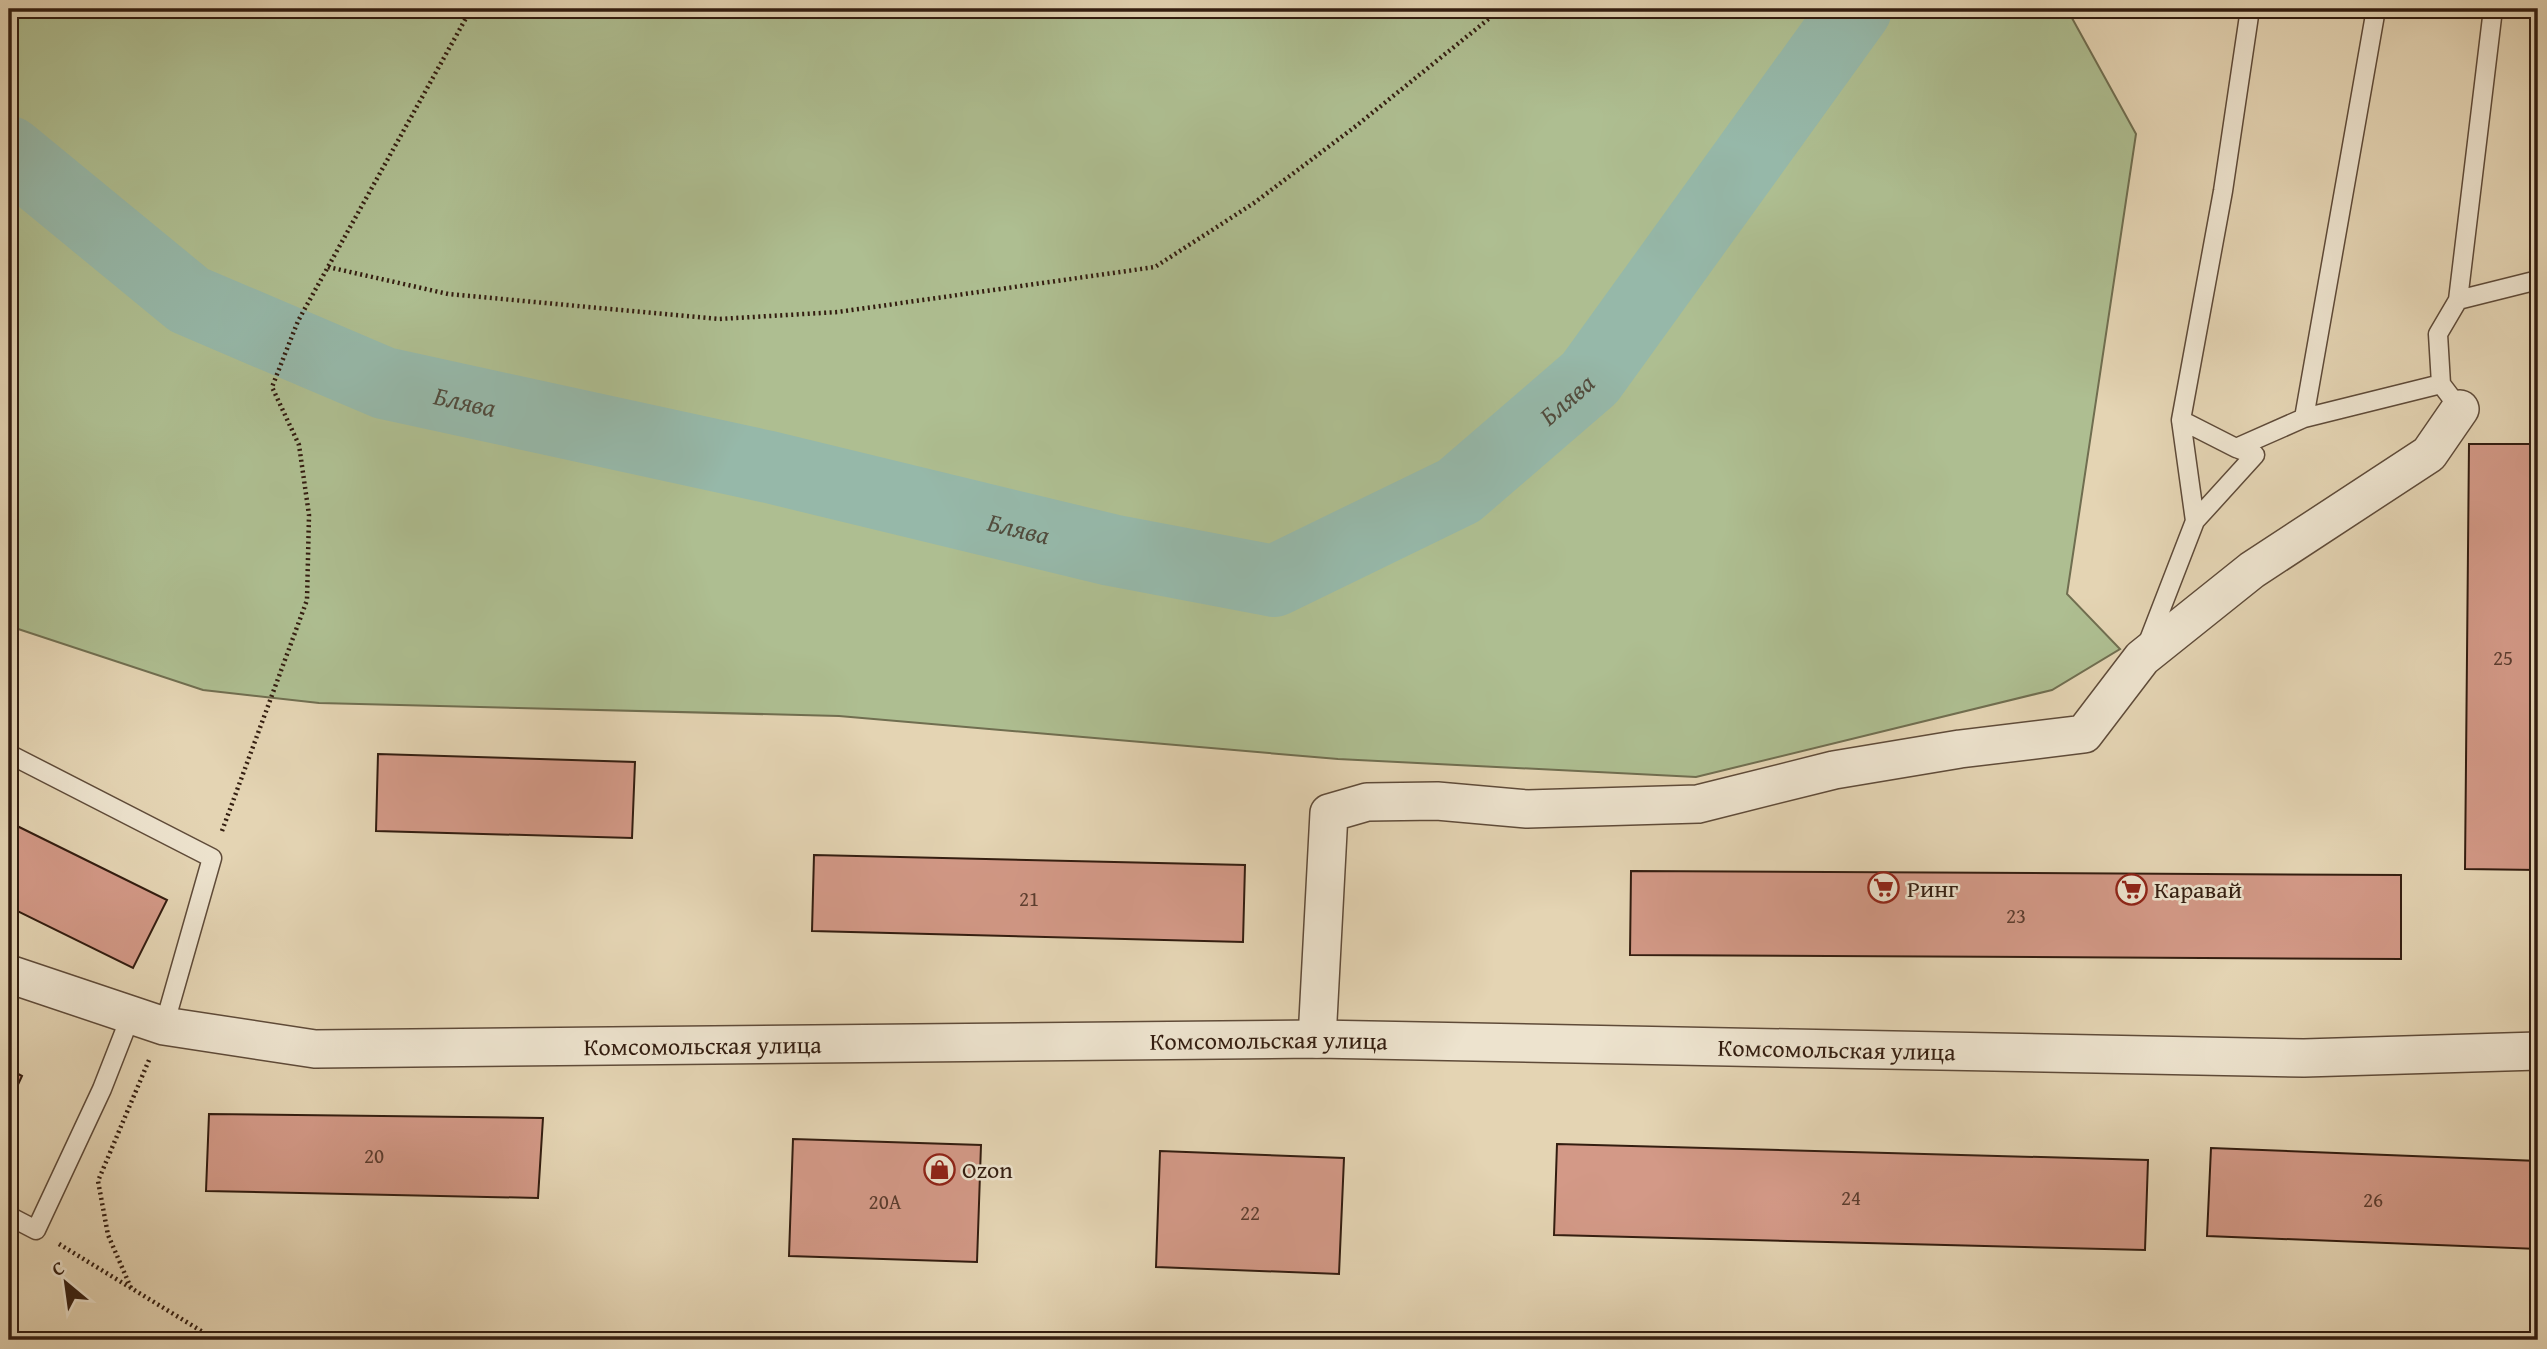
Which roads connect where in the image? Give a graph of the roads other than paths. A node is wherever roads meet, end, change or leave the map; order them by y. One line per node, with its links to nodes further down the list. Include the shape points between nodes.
1 (2250, 9): 8 (lane)
2 (2376, 9): 7 (lane)
3 (2493, 9): 5 (lane)
4 (2538, 280): 5 (lane)
5 (2458, 300): 6 (lane, via 2438,334)
6 (2451, 396): 7 (lane); 11 (street, via 2429,454 2252,570)
7 (2304, 418): 9 (lane)
8 (2181, 421): 9 (lane); 10 (lane)
9 (2236, 448): 10 (lane, via 2255,455)
10 (2195, 521): 11 (lane)
11 (2142, 658): 15 (street, via 2084,734 1834,770 1698,804 1527,809 1437,801 1367,802 1329,813)
12 (9, 754): 14 (lane, via 212,858)
13 (9, 974): 14 (street, Комсомольская улица)
14 (148, 1020): 15 (street, Комсомольская улица, via 315,1049); 17 (lane, via 102,1089 36,1230)
15 (1317, 1039): 16 (street, Комсомольская улица, via 2304,1058)
16 (2538, 1051)
17 (9, 1216)

